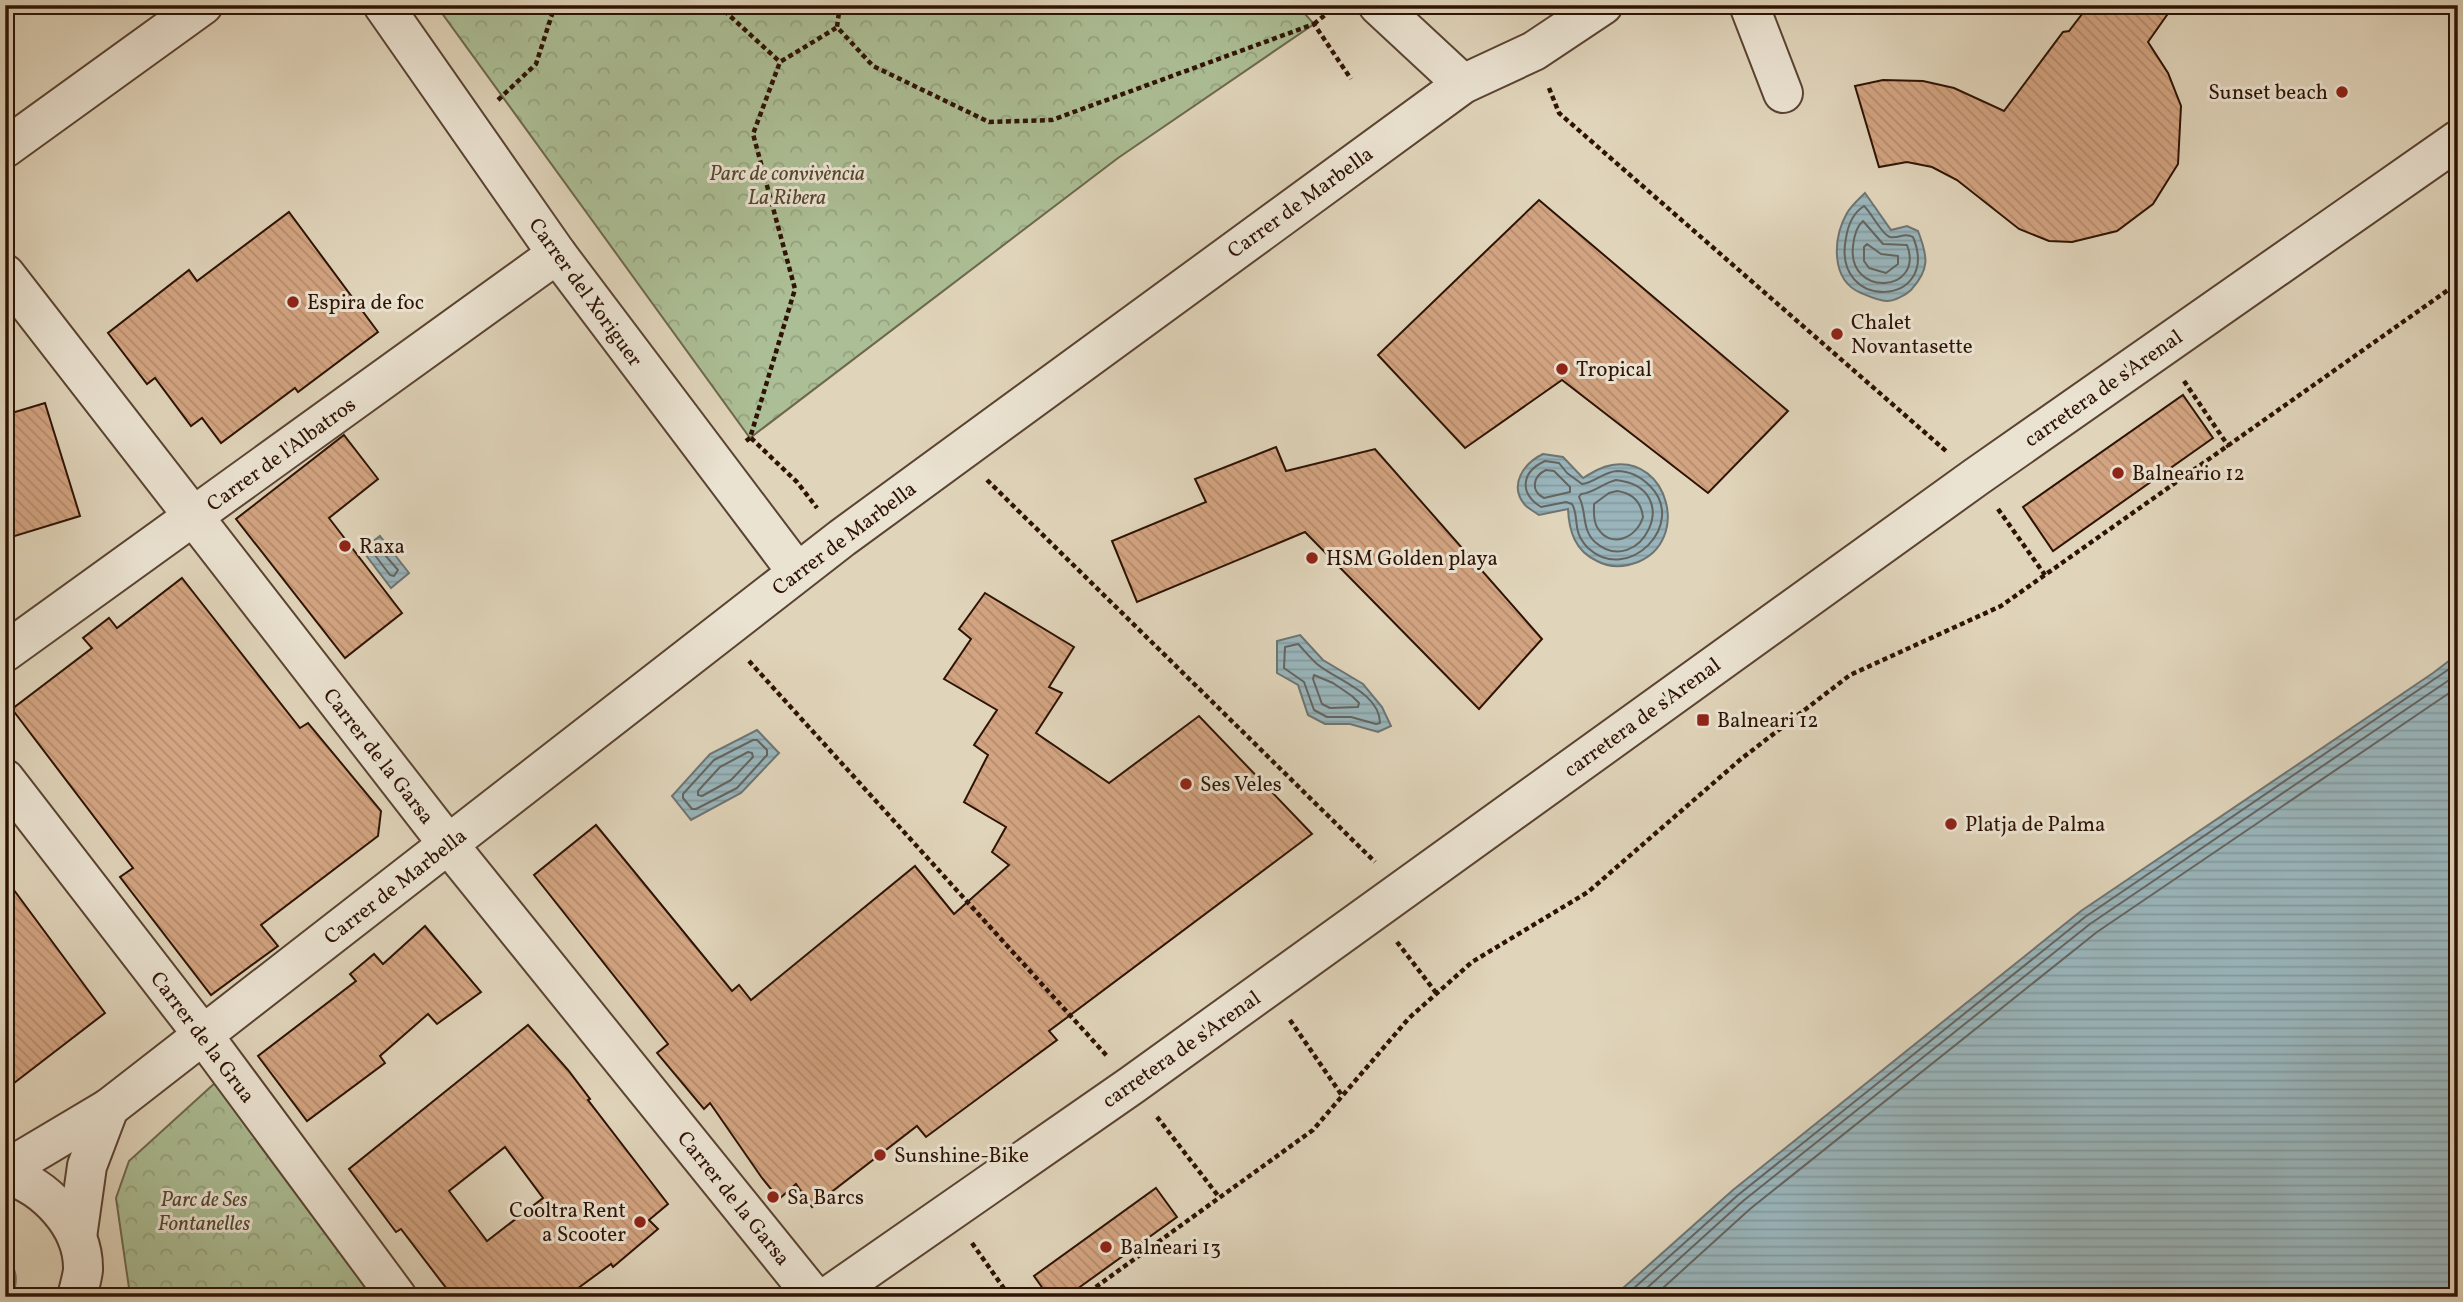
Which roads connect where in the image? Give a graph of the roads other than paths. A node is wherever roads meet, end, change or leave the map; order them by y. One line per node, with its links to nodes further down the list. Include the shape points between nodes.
1 (203, 5): 9 (street)
2 (383, 5): 10 (street, Carrer del Xoriguer)
3 (1378, 5): 6 (street)
4 (1602, 5): 6 (street, Carrer de Marbella, via 1534,51)
5 (1749, 5): 7 (street)
6 (1463, 84): 13 (street, Carrer de Marbella)
7 (1783, 93)
8 (2458, 140): 24 (street, carretera de s'Arenal, via 1976,477 1132,1085)
9 (5, 148)
10 (556, 254): 12 (street, Carrer de l'Albatros); 13 (street, Carrer del Xoriguer)
11 (5, 274): 12 (street, Carrer de la Garsa)
12 (194, 518): 14 (street, Carrer de l'Albatros); 16 (street, Carrer de la Garsa)
13 (797, 572): 16 (street, Carrer de Marbella)
14 (5, 653)
15 (5, 779): 17 (street, Carrer de la Grua)
16 (448, 845): 17 (street, Carrer de Marbella); 23 (street, Carrer de la Garsa)
17 (203, 1035): 18 (street, Carrer de Marbella); 22 (street, Carrer de la Grua)
18 (109, 1108): 19 (street, Carrer de Marbella); 20 (street, via 87,1166)
19 (5, 1172): 20 (street, via 52,1199)
20 (77, 1237): 21 (street, via 83,1269)
21 (77, 1297)
22 (397, 1297)
23 (814, 1297)
24 (827, 1297)

